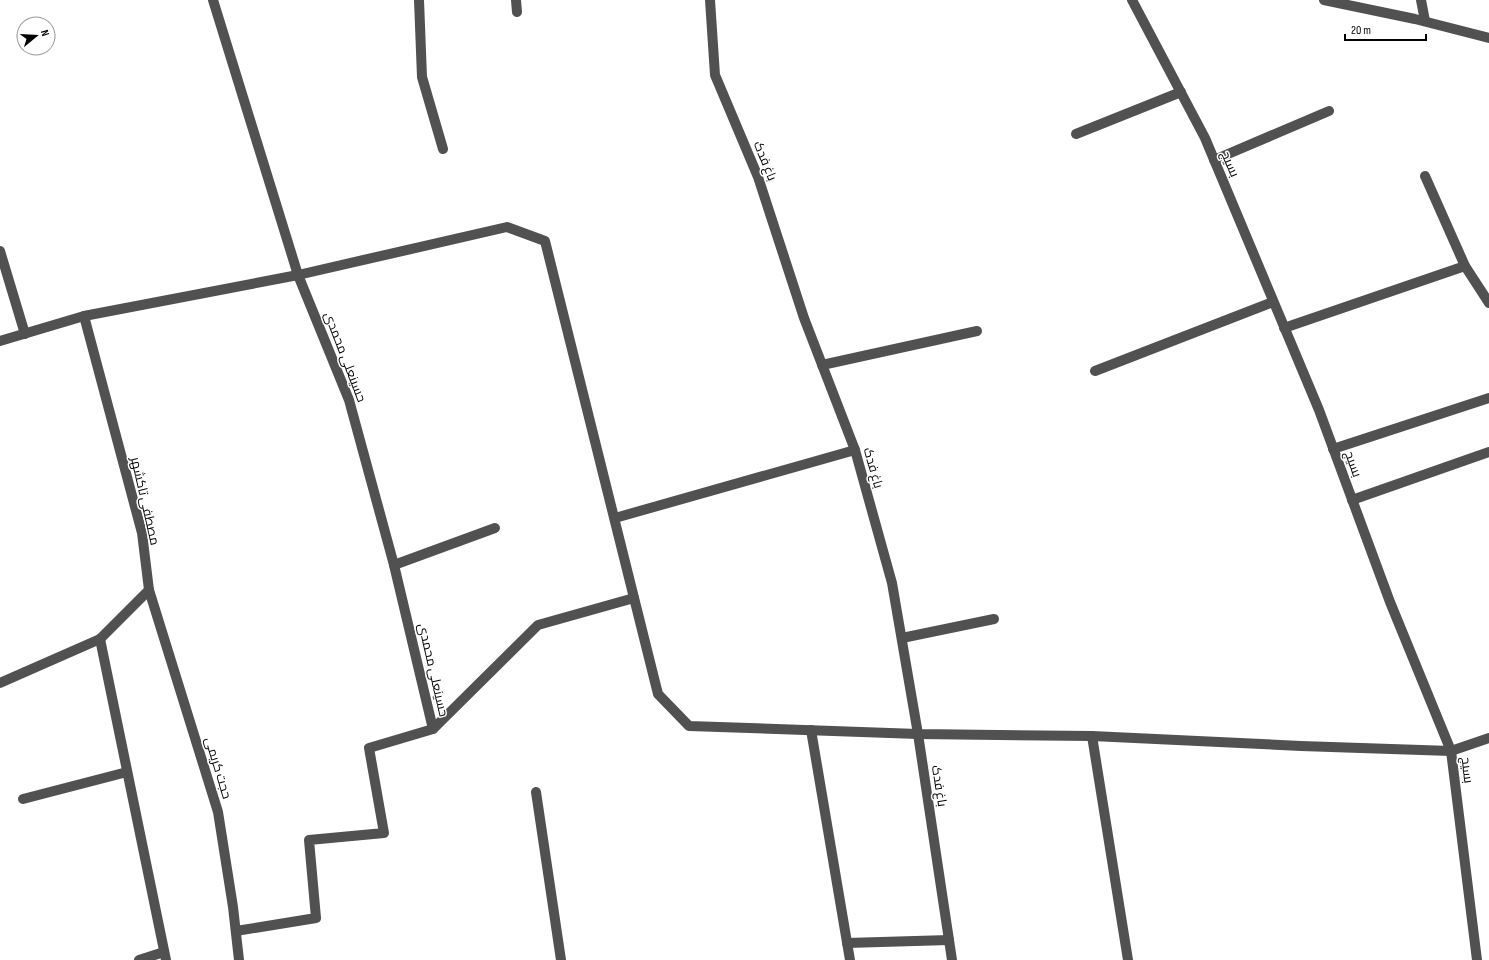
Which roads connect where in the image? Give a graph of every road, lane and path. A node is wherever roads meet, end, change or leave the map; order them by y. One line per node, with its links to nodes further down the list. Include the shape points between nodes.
1 (213, 0): 19 (street, حسینعلی محمدی)
2 (419, 0): 14 (street, via 422,77)
3 (516, 0): 8 (street)
4 (710, 0): 27 (street, باغ فدک, via 715,76 758,177)
5 (1132, 0): 11 (street, بسیج)
6 (1324, 0): 9 (street)
7 (1421, 0): 9 (street)
8 (517, 12)
9 (1425, 21): 10 (street)
10 (1489, 38)
11 (1181, 92): 13 (street); 15 (street, بسیج)
12 (1329, 111): 15 (street)
13 (1076, 134)
14 (443, 149)
15 (1214, 160): 20 (street, بسیج)
16 (1425, 176): 18 (street)
17 (0, 251): 25 (street)
18 (1465, 266): 21 (street); 23 (street)
19 (298, 275): 22 (street); 34 (street, via 507,227 545,241); 36 (street, حسینعلی محمدی, via 349,400)
20 (1273, 302): 23 (street, بسیج); 28 (street)
21 (1489, 303)
22 (84, 316): 25 (street); 37 (street, مصطفی تاکشهر, via 142,533)
23 (1284, 328): 30 (street, بسیج)
24 (977, 331): 27 (street)
25 (25, 334): 26 (street)
26 (0, 341)
27 (822, 365): 31 (street, باغ فدک)
28 (1095, 371)
29 (1489, 398): 30 (street)
30 (1333, 449): 33 (street, بسیج)
31 (855, 450): 34 (street); 41 (street, باغ فدک, via 892,583)
32 (1489, 452): 33 (street)
33 (1352, 500): 48 (street, بسیج, via 1390,602)
34 (615, 518): 38 (street)
35 (495, 528): 36 (street)
36 (394, 565): 43 (street, حسینعلی محمدی)
37 (149, 590): 40 (street); 52 (street, حجت کریمی, via 218,812)
38 (634, 598): 43 (street, via 538,625); 44 (street, via 658,694 690,726)
39 (994, 619): 41 (street)
40 (100, 638): 42 (street); 49 (street)
41 (902, 638): 45 (street, باغ فدک)
42 (0, 683)
43 (433, 729): 52 (street, via 369,748 384,833 310,840 316,918)
44 (811, 730): 45 (street); 54 (street)
45 (918, 734): 46 (street); 53 (street, باغ فدک)
46 (1092, 736): 48 (street); 61 (street)
47 (1489, 738): 48 (street)
48 (1451, 751): 62 (street, بسیج)
49 (127, 772): 51 (street); 55 (street)
50 (536, 792): 58 (street)
51 (23, 799)
52 (236, 931): 57 (street, حجت کریمی)
53 (949, 940): 54 (street); 60 (street, باغ فدک)
54 (847, 942): 59 (street)
55 (165, 956): 56 (street)
56 (139, 960)
57 (239, 960)
58 (561, 960)
59 (850, 960)
60 (952, 960)
61 (1128, 960)
62 (1477, 960)

